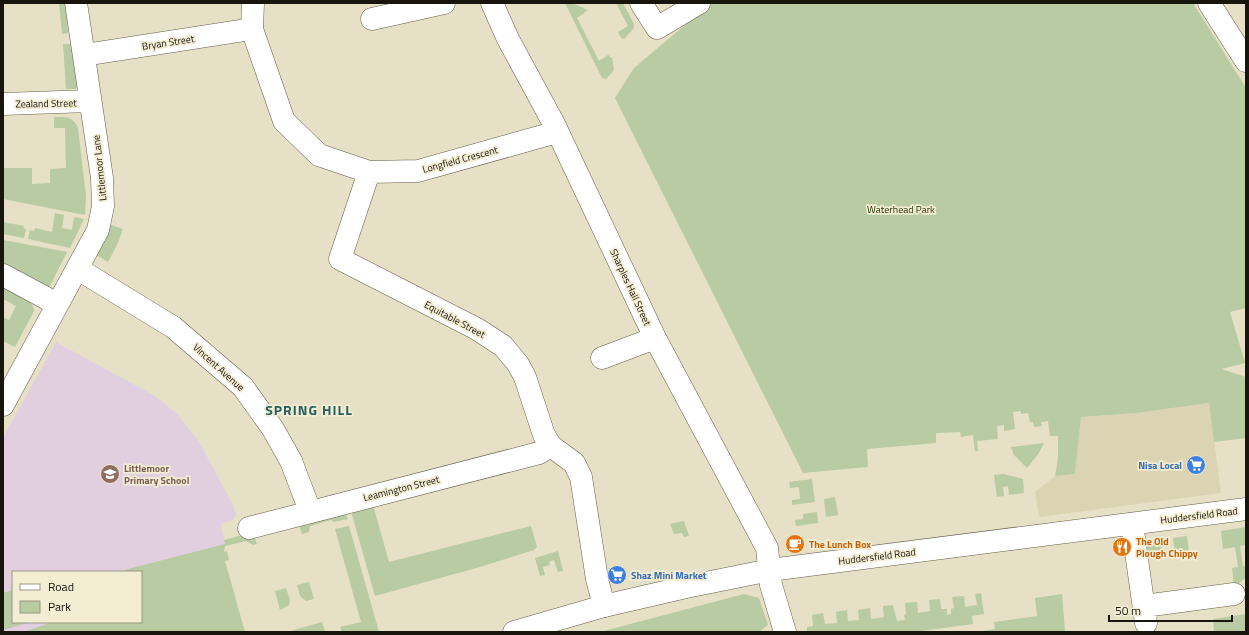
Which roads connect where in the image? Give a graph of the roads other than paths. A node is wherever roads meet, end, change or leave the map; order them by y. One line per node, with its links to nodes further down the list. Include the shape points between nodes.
1 (76, 3): 10 (street, Littlemoor Lane)
2 (253, 3): 9 (street, Longfield Crescent)
3 (444, 3): 8 (street)
4 (492, 3): 14 (street, Sharples Hall Street)
5 (641, 3): 6 (street, via 657,28)
6 (699, 3)
7 (1209, 3): 11 (street)
8 (372, 19)
9 (252, 29): 10 (street, Bryan Street); 15 (street, Longfield Crescent, via 284,122 319,155)
10 (84, 55): 12 (street, Littlemoor Lane)
11 (1246, 61)
12 (89, 101): 13 (street, Zealand Street); 16 (street, Littlemoor Lane, via 102,178 103,206 98,230)
13 (3, 104)
14 (557, 132): 15 (street, Longfield Crescent, via 418,171); 19 (street, Sharples Hall Street)
15 (369, 172): 22 (street, Equitable Street, via 340,259 477,328 503,346 525,377 544,435)
16 (78, 269): 18 (street, Littlemoor Lane); 24 (street, Vincent Avenue, via 173,327 243,387 273,429 291,461)
17 (3, 275): 18 (street)
18 (57, 304): 21 (street, Littlemoor Lane)
19 (655, 338): 20 (street); 27 (street, Sharples Hall Street, via 767,548)
20 (602, 358)
21 (3, 405)
22 (551, 446): 24 (street, Leamington Street, via 539,453); 29 (street, Equitable Street, via 574,462 581,477 597,579)
23 (1246, 509): 25 (street, Huddersfield Road)
24 (310, 511): 26 (street, Leamington Street)
25 (1132, 524): 27 (street, Huddersfield Road); 28 (street, via 1145,615)
26 (249, 528)
27 (770, 570): 29 (street, Huddersfield Road); 31 (street, Sharples Hall Street, via 771,585)
28 (1234, 594)
29 (604, 606): 30 (street, Huddersfield Road)
30 (514, 632)
31 (784, 632)

